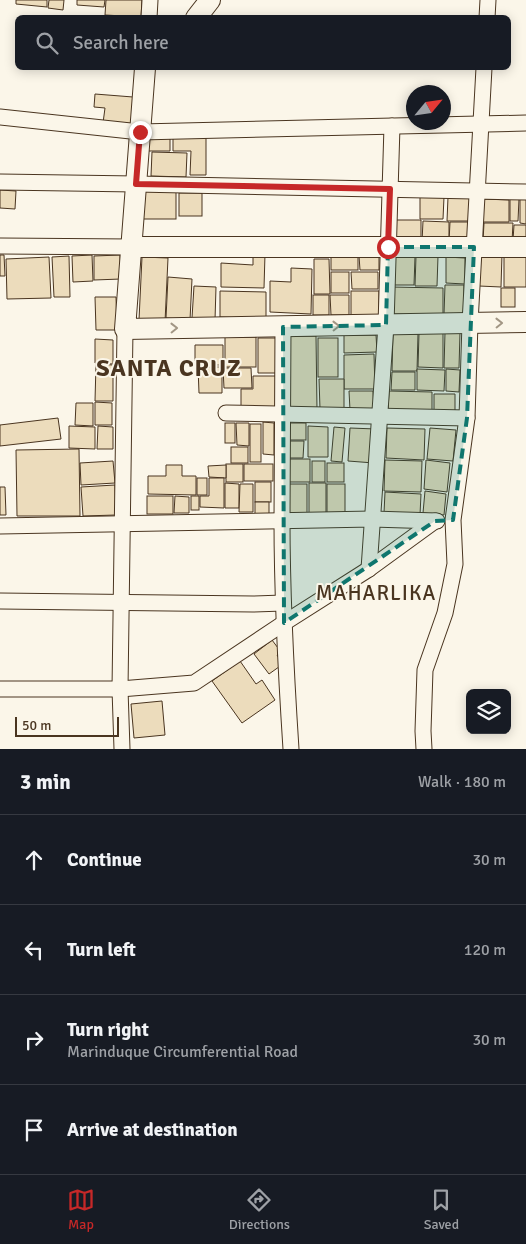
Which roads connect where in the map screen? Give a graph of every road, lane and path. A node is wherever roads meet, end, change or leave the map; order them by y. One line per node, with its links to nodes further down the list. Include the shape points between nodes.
1 (150, 0): 4 (street)
2 (210, 0): 5 (main road)
3 (488, 0): 6 (street)
4 (149, 15)
5 (198, 15)
6 (487, 15)
7 (146, 70): 13 (main road)
8 (484, 70): 11 (street)
9 (0, 118): 13 (street)
10 (526, 123): 11 (street)
11 (481, 124): 12 (street); 17 (street)
12 (392, 126): 13 (street); 16 (street)
13 (140, 132): 15 (main road)
14 (0, 182): 15 (street)
15 (136, 184): 16 (street); 20 (main road)
16 (390, 189): 17 (street); 21 (street)
17 (477, 191): 18 (street); 22 (street)
18 (526, 192)
19 (0, 246): 20 (street)
20 (131, 247): 21 (main road); 28 (main road)
21 (388, 247): 22 (main road); 26 (street)
22 (474, 247): 23 (main road); 25 (street)
23 (526, 247)
24 (526, 322): 25 (main road, one-way to 24)
25 (470, 323): 26 (main road); 32 (street)
26 (386, 325): 27 (main road, one-way to 26); 31 (street)
27 (283, 326): 28 (main road, one-way to 27); 30 (street)
28 (125, 329): 37 (street)
29 (226, 413): 30 (street)
30 (283, 415): 31 (street); 35 (street)
31 (379, 417): 32 (street); 33 (street)
32 (467, 418): 34 (street)
33 (372, 519): 35 (street); 36 (street); 39 (street)
34 (453, 520): 36 (street); 48 (street, via 455,564 445,613 425,670)
35 (282, 521): 37 (street); 42 (street)
36 (435, 521): 39 (street)
37 (122, 524): 38 (street); 41 (street)
38 (0, 526)
39 (369, 569): 43 (street)
40 (0, 601): 41 (street)
41 (121, 602): 42 (street); 45 (street)
42 (283, 603): 43 (street)
43 (284, 623): 45 (street, via 194,684); 47 (street)
44 (0, 689): 45 (street)
45 (120, 689): 46 (street)
46 (122, 749)
47 (290, 749)
48 (424, 749)

